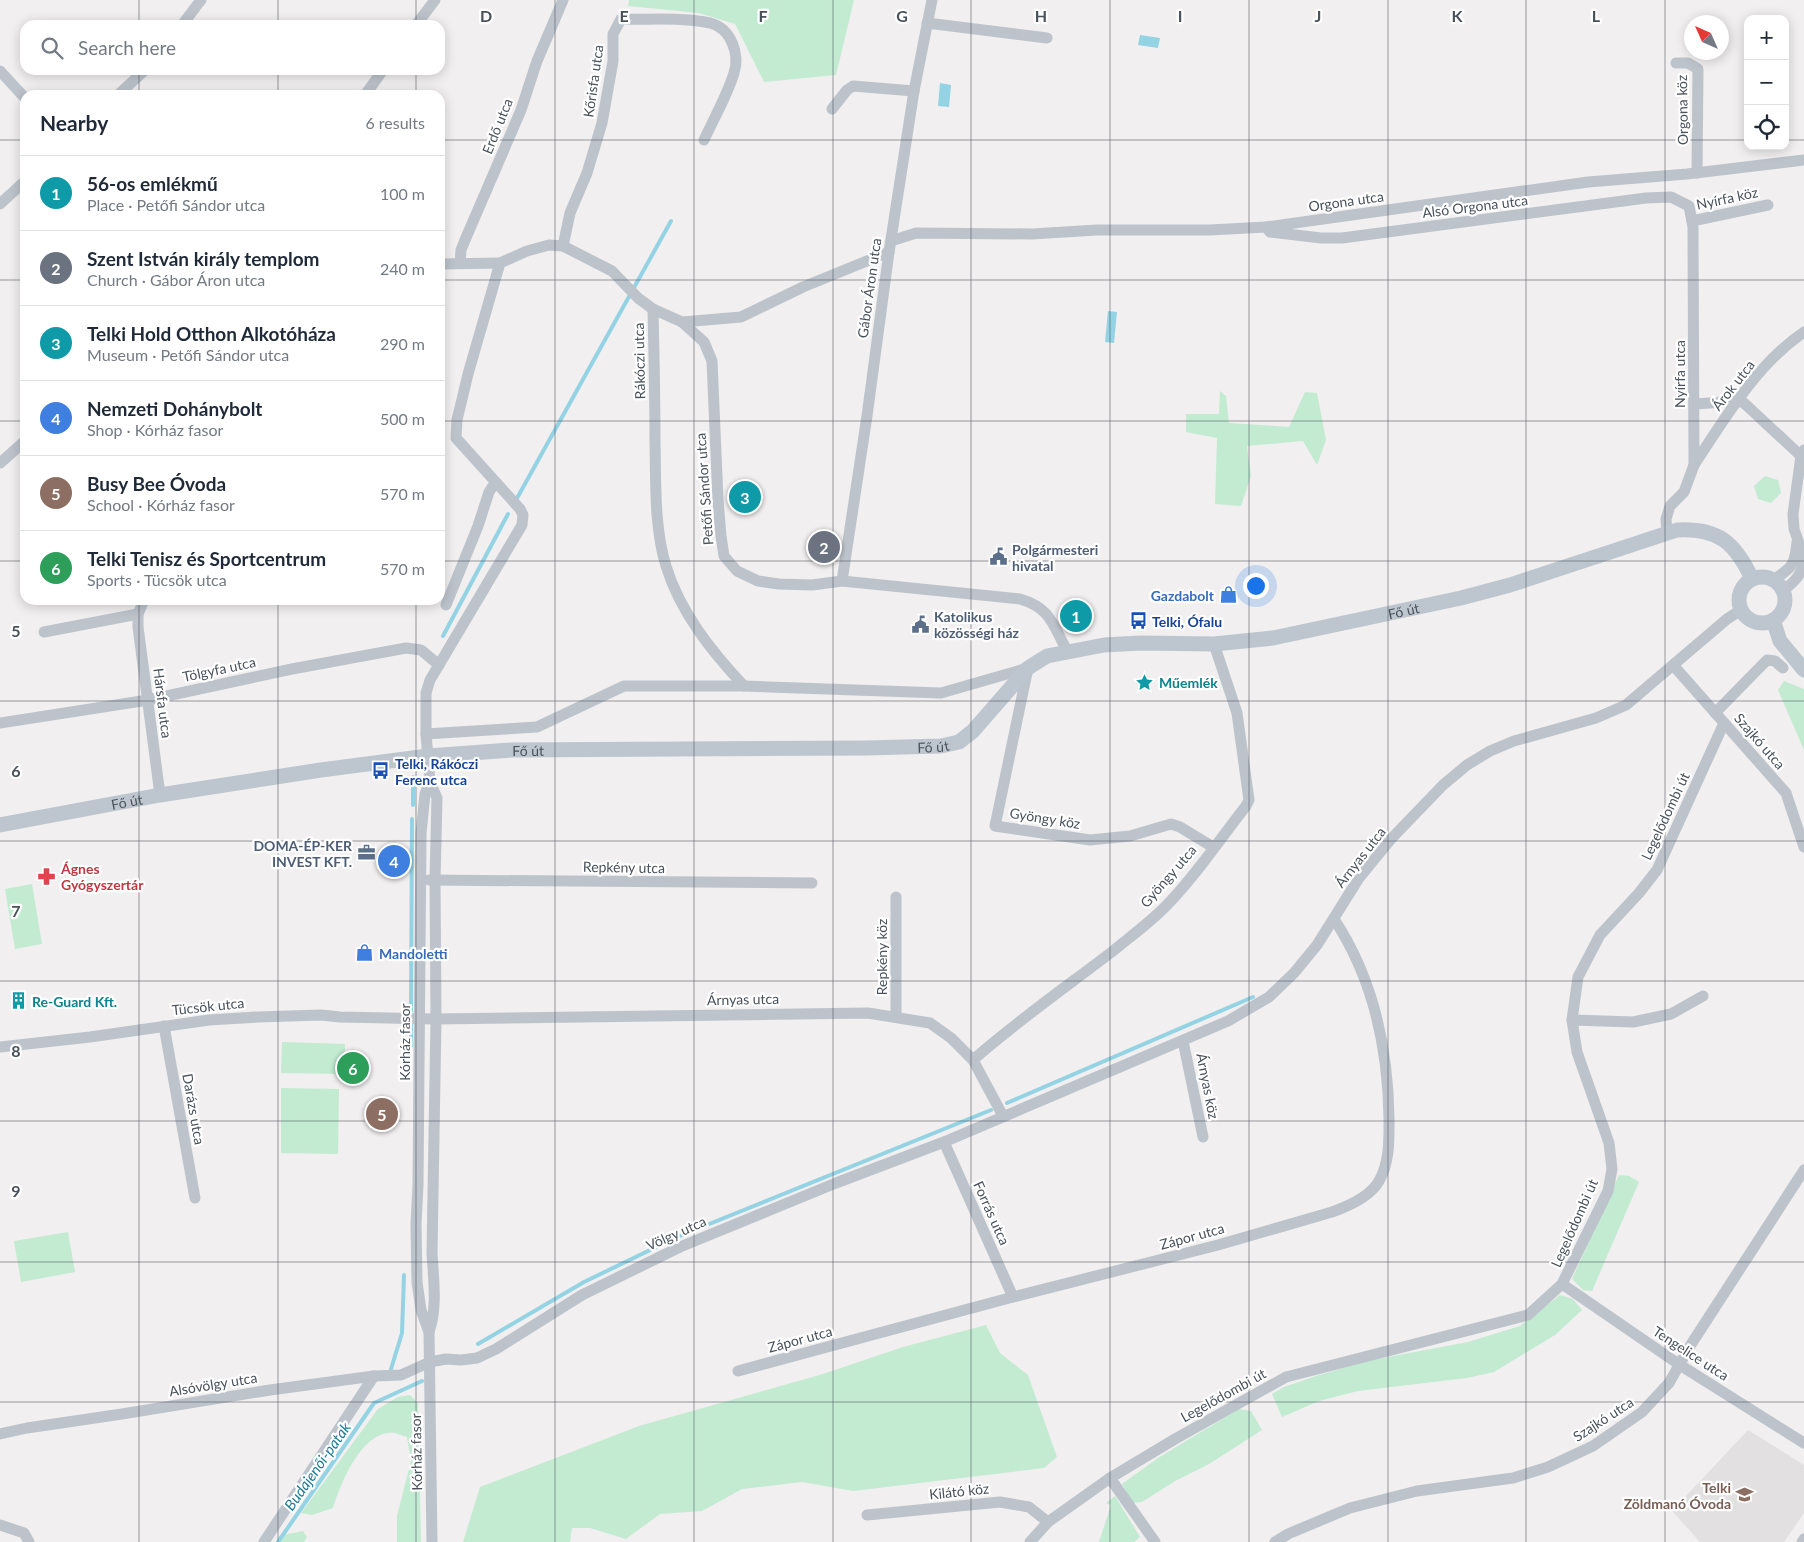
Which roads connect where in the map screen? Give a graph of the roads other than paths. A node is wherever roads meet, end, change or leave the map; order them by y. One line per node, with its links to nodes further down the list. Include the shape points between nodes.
1 (200, 0): 5 (street)
2 (435, 0): 6 (street)
3 (564, 0): 29 (street, Erdő utca, via 461,250)
4 (932, 0): 7 (street, Gábor Áron utca)
5 (186, 20)
6 (420, 20)
7 (928, 23): 8 (street); 15 (street, Gábor Áron utca)
8 (1047, 38)
9 (1676, 63): 20 (street, Orgona köz, via 1688,63 1698,69)
10 (0, 71): 16 (street)
11 (139, 75): 13 (street)
12 (380, 75): 14 (street)
13 (123, 90)
14 (369, 90)
15 (914, 91): 17 (street, via 853,86); 28 (street, Gábor Áron utca)
16 (20, 93)
17 (832, 109)
18 (704, 140): 27 (street, Kőrisfa utca, via 735,72 736,52 727,34 712,24 622,19 614,34 613,62 602,123 570,213)
19 (1804, 160): 20 (street, Orgona utca)
20 (1697, 173): 26 (street, Orgona utca, via 1588,182)
21 (20, 186): 22 (street)
22 (0, 204)
23 (1768, 205): 25 (street, Nyírfa köz)
24 (1689, 206): 25 (street, Nyírfa utca); 26 (street, Alsó Orgona utca, via 1671,197 1646,198 1342,238 1270,232)
25 (1692, 221): 36 (street, Nyírfa utca)
26 (1266, 227): 28 (street, Orgona utca, via 1032,234 916,233)
27 (563, 246): 30 (street, via 548,245); 32 (street, Rákóczi utca, via 612,271 638,298)
28 (890, 246): 33 (street, via 741,316); 46 (street, Gábor Áron utca)
29 (460, 262): 30 (street); 31 (street)
30 (500, 263): 41 (street, via 468,374 456,438)
31 (445, 264)
32 (653, 308): 33 (street, Petőfi Sándor utca); 61 (street, Rákóczi utca, via 658,536 677,596 719,660)
33 (682, 322): 46 (street, Petőfi Sándor utca, via 704,342 712,361 718,500 724,556 737,571 758,581 804,585)
34 (1804, 332): 35 (street, Árok utca, via 1770,361)
35 (1738, 401): 36 (street); 38 (street); 40 (street, Árok utca)
36 (1694, 404): 40 (street, Nyírfa utca)
37 (20, 445): 39 (street)
38 (1802, 453): 43 (street, via 1793,514 1794,529)
39 (0, 463)
40 (1694, 465): 42 (street, Nyírfa utca, via 1684,492 1670,506 1666,518)
41 (495, 483): 49 (street); 57 (street, via 520,509 522,525)
42 (1667, 534): 45 (main road, Fő út, via 1676,530 1694,530 1715,534 1731,544); 54 (main road, Fő út, via 1461,598 1273,638)
43 (1801, 538): 44 (street); 47 (street, via 1795,559)
44 (1804, 558): 47 (street, via 1803,570 1795,581)
45 (1752, 579): 47 (main road, via 1762,577); 50 (main road, via 1740,592)
46 (842, 581): 55 (street, Petőfi Sándor utca, via 1034,603 1048,614)
47 (1778, 586): 52 (main road, via 1784,604)
48 (142, 605): 51 (street, Hársfa utca)
49 (446, 605)
50 (1741, 610): 52 (main road, via 1755,622); 56 (street, Árnyas utca)
51 (138, 614): 53 (street); 62 (street, Hársfa utca)
52 (1773, 620): 60 (main road, via 1780,640)
53 (44, 632)
54 (1214, 644): 55 (main road, Fő út, via 1104,644); 71 (street, Gyöngy utca, via 1238,718 1249,800)
55 (1067, 651): 58 (main road, Fő út, via 1047,656)
56 (1674, 664): 63 (street, Szajkó utca); 77 (street, Árnyas utca, via 1626,705 1596,718 1490,751 1467,765 1391,839 1359,878)
57 (439, 665): 62 (street, Tölgyfa utca, via 421,650 406,648 292,668); 66 (street, via 426,693)
58 (1028, 668): 61 (street, Fő út, via 941,693); 67 (main road, Fő út, via 973,732 959,742 941,746 522,750); 71 (street, Gyöngy köz, via 995,826 1090,840 1130,836 1171,824)
59 (1783, 668): 63 (street, via 1775,661 1767,660)
60 (1804, 670)
61 (744, 686): 66 (street, Fő út, via 624,686 537,727)
62 (148, 700): 64 (street, Tölgyfa utca); 69 (street, Hársfa utca)
63 (1715, 713): 65 (street, Szajkó utca)
64 (0, 723)
65 (1724, 723): 72 (street, Szajkó utca, via 1786,793); 82 (street, Legelődombi út, via 1657,870 1600,936 1578,977)
66 (426, 734): 67 (street)
67 (428, 756): 68 (street, Kórház fasor); 69 (main road, Fő út)
68 (430, 782): 73 (street, Kórház fasor, via 423,809); 74 (street, Kórház fasor, via 437,798)
69 (160, 795): 70 (main road, Fő út)
70 (0, 825)
71 (1213, 847): 86 (street, Gyöngy utca, via 1164,907)
72 (1804, 847)
73 (420, 880): 74 (street, Repkény utca); 80 (street, Kórház fasor)
74 (435, 880): 75 (street, Repkény utca); 81 (street, Kórház fasor)
75 (812, 883)
76 (896, 897): 79 (street, Repkény köz)
77 (1334, 919): 84 (street, Árnyas utca, via 1294,973 1269,997 1228,1021); 95 (street, Zápor utca, via 1368,988 1384,1054 1389,1134 1386,1167 1378,1183 1368,1194 1332,1212 1218,1245)
78 (1703, 996): 82 (street, via 1671,1014 1633,1022)
79 (896, 1017): 81 (street, Árnyas utca, via 868,1013); 86 (street, Árnyas utca, via 930,1023)
80 (420, 1018): 81 (street, Árnyas utca); 83 (street, Tücsök utca, via 258,1016); 92 (street, Kórház fasor)
81 (436, 1019): 93 (street, Kórház fasor)
82 (1572, 1020): 94 (street, Legelődombi út, via 1577,1052 1609,1144 1612,1169 1608,1191)
83 (164, 1026): 85 (street, Tücsök utca); 91 (street, Darázs utca)
84 (1183, 1041): 87 (street, Árnyas utca); 88 (street, Árnyas köz)
85 (0, 1047)
86 (973, 1060): 87 (street, Árnyas utca)
87 (1003, 1116): 89 (street, Árnyas utca)
88 (1203, 1136)
89 (944, 1142): 95 (street, Forrás utca); 97 (street, Völgy utca, via 680,1247 582,1295 477,1358)
90 (1804, 1170): 98 (street, Szajkó utca)
91 (195, 1198)
92 (418, 1252): 93 (street); 96 (street, Kórház fasor, via 417,1282 421,1310)
93 (432, 1252): 96 (street, Kórház fasor, via 434,1290)
94 (1562, 1284): 98 (street, Tengelice utca); 103 (street, Legelődombi út, via 1528,1315 1286,1376)
95 (1013, 1297): 99 (street, Zápor utca)
96 (429, 1332): 97 (street, Kórház fasor)
97 (430, 1362): 100 (street, Alsóvölgy utca, via 401,1375); 109 (street, Kórház fasor)
98 (1680, 1365): 102 (street, Tengelice utca); 112 (street, Szajkó utca, via 1669,1383 1642,1412 1593,1446 1548,1467 1513,1478 1417,1491 1350,1508)
99 (738, 1371)
100 (374, 1376): 101 (street, Alsóvölgy utca); 108 (street)
101 (0, 1434)
102 (1804, 1443)
103 (1110, 1478): 105 (street, Legelődombi út); 111 (street)
104 (867, 1515): 105 (street, Kilátó köz, via 1000,1502 1028,1507)
105 (1048, 1522): 110 (street, Legelődombi út)
106 (0, 1524): 107 (street, via 24,1533)
107 (29, 1542)
108 (264, 1542)
109 (432, 1542)
110 (1030, 1542)
111 (1155, 1542)
112 (1275, 1542)

